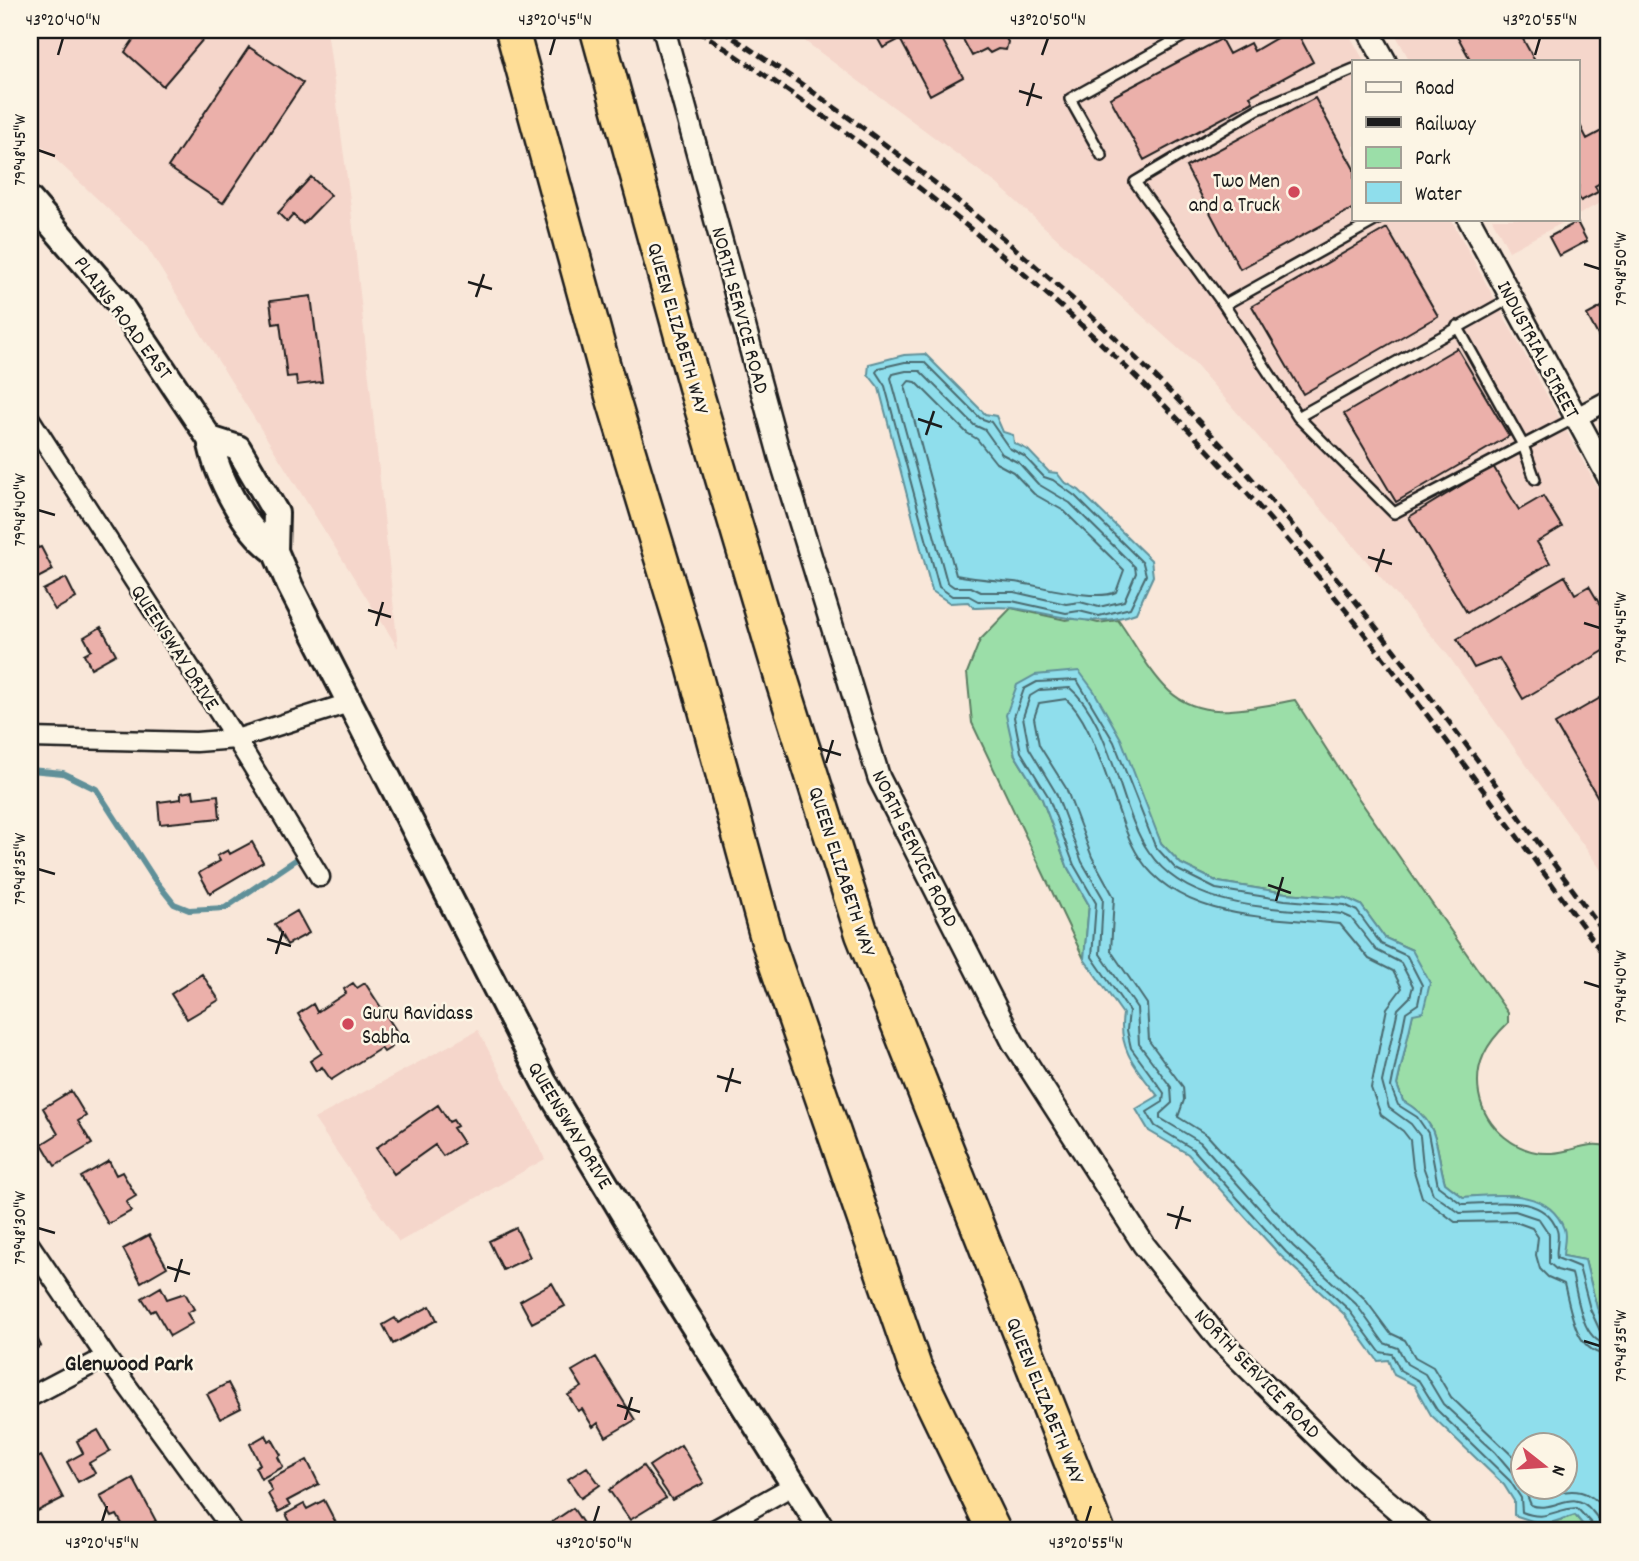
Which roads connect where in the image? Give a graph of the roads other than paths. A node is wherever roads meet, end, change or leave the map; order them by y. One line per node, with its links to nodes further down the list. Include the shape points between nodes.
1 (512, 30): 34 (highway, via 768,942 915,1367)
2 (597, 30): 27 (highway, QUEEN ELIZABETH WAY, via 697,394 862,934)
3 (1194, 30): 8 (lane, via 1070,99)
4 (1368, 30): 6 (street)
5 (667, 40): 37 (street, NORTH SERVICE ROAD, via 780,457 879,778 1013,1042 1144,1245 1219,1339 1352,1471)
6 (1380, 60)
7 (1352, 70): 13 (lane, via 1258,109 1135,183)
8 (1102, 156)
9 (31, 203): 22 (main road, PLAINS ROAD EAST, via 118,303 210,439 214,463 258,540 275,551)
10 (1376, 220): 13 (lane)
11 (1470, 220): 12 (street, INDUSTRIAL STREET)
12 (1511, 298): 14 (lane); 17 (street, INDUSTRIAL STREET)
13 (1224, 305): 16 (lane)
14 (1457, 326): 16 (lane); 19 (lane)
15 (1609, 400): 17 (street)
16 (1298, 417): 19 (lane, via 1394,513)
17 (1575, 418): 19 (lane); 20 (street, INDUSTRIAL STREET)
18 (30, 423): 24 (street, QUEENSWAY DRIVE)
19 (1523, 445): 21 (lane)
20 (1609, 478)
21 (1535, 479)
22 (349, 703): 24 (street); 30 (main road, QUEENSWAY DRIVE, via 544,1082)
23 (30, 738): 24 (street)
24 (236, 739): 25 (street, QUEENSWAY DRIVE)
25 (320, 877)
26 (30, 1245): 28 (street)
27 (1021, 1338): 35 (highway, QUEEN ELIZABETH WAY); 36 (highway)
28 (106, 1357): 29 (street); 31 (street)
29 (30, 1397)
30 (794, 1485): 32 (street); 33 (main road, QUEENSWAY DRIVE)
31 (233, 1531)
32 (712, 1531)
33 (823, 1531)
34 (994, 1531)
35 (1098, 1531)
36 (1110, 1531)
37 (1422, 1531)

